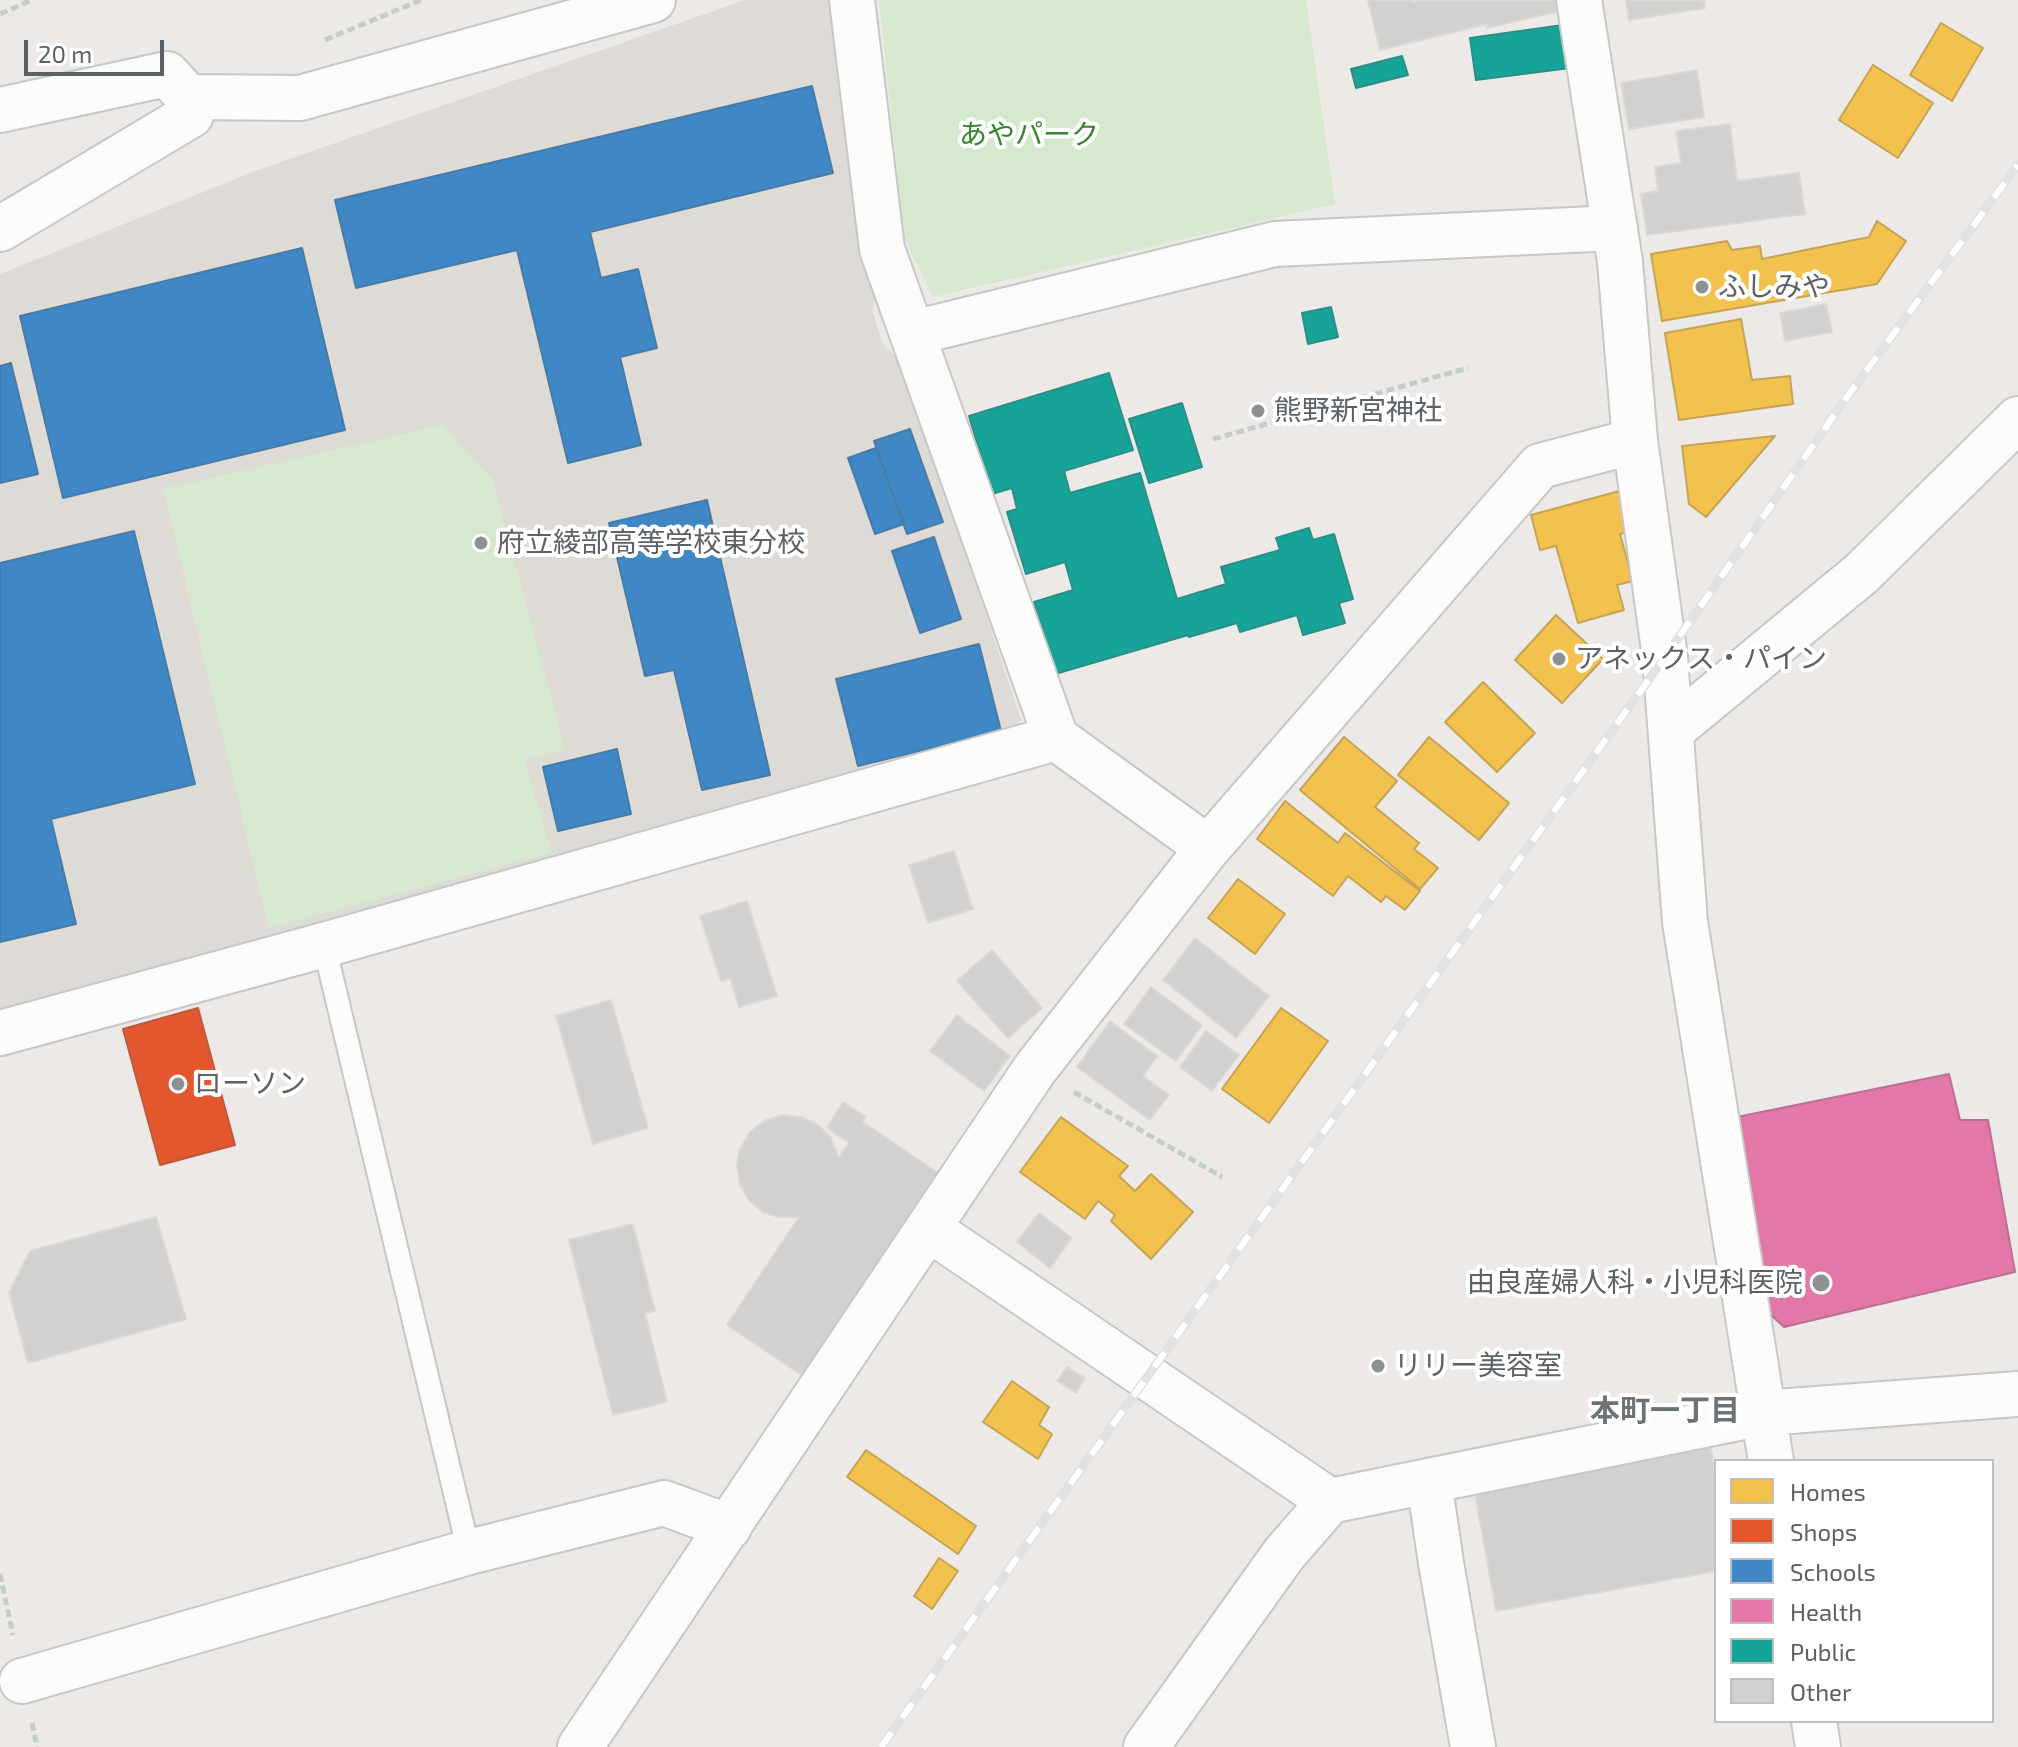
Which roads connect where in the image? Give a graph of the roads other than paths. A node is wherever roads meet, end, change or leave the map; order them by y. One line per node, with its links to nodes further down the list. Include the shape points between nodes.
1 (653, 0): 4 (street, via 300,98)
2 (852, 0): 8 (street, via 882,249)
3 (1579, 0): 6 (street)
4 (188, 97): 5 (street, via 167,74); 7 (street, via 191,115)
5 (0, 110)
6 (1615, 228): 8 (street, via 1275,244); 10 (street)
7 (0, 229)
8 (913, 333): 12 (street)
9 (2018, 419): 11 (street, via 1862,573)
10 (1635, 441): 11 (street); 13 (street, via 1540,466)
11 (1672, 730): 18 (street, via 1685,922)
12 (1056, 738): 13 (street); 14 (street)
13 (1208, 848): 16 (street, via 1035,1069)
14 (324, 945): 15 (street); 23 (lane)
15 (0, 1033)
16 (929, 1229): 21 (street); 22 (street)
17 (2018, 1394): 18 (street)
18 (1763, 1413): 19 (street); 20 (street)
19 (1771, 1459)
20 (1429, 1481): 21 (street); 28 (street)
21 (1330, 1501): 27 (street, via 1284,1554)
22 (729, 1527): 23 (street, via 664,1503); 26 (street)
23 (469, 1552): 24 (street)
24 (22, 1681)
25 (1814, 1723): 29 (street)
26 (580, 1747)
27 (1146, 1747)
28 (1473, 1747)
29 (1818, 1747)

